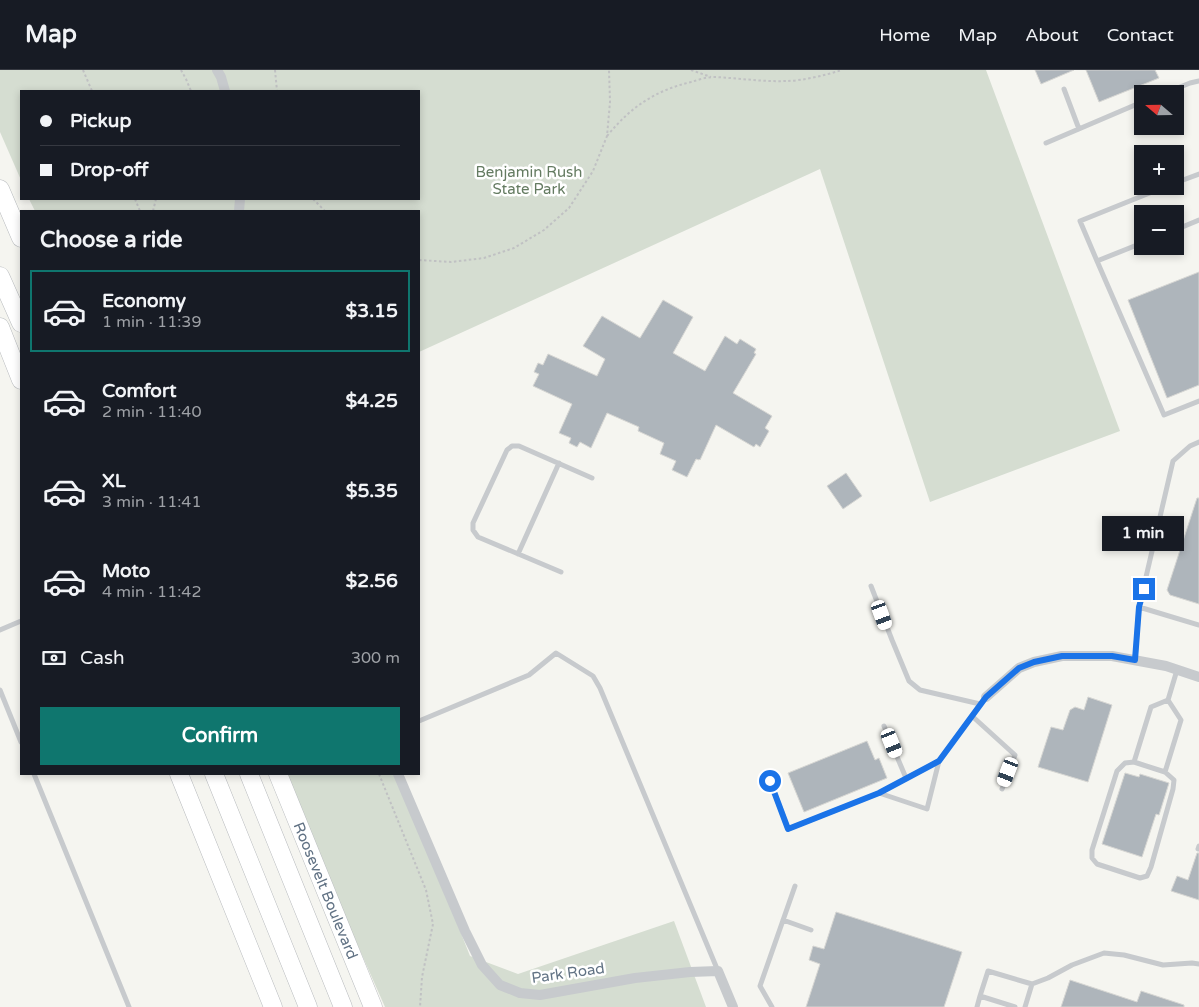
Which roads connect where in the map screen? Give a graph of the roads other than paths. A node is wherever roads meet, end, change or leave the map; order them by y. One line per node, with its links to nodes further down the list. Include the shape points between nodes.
1 (217, 70): 4 (street)
2 (1199, 81): 3 (lane)
3 (1184, 85)
4 (225, 90)
5 (1064, 90): 7 (lane)
6 (1134, 105): 7 (lane)
7 (1079, 129): 8 (lane)
8 (1046, 143)
9 (1199, 174): 10 (lane)
10 (1184, 180)
11 (0, 189): 13 (highway)
12 (1145, 195): 19 (lane, via 1080,221)
13 (12, 214): 16 (highway); 17 (highway)
14 (1199, 220): 15 (lane)
15 (1184, 226)
16 (20, 228)
17 (20, 235)
18 (1134, 246): 19 (lane)
19 (1097, 261): 24 (lane, via 1164,415)
20 (0, 276): 21 (highway)
21 (20, 321)
22 (0, 327): 23 (highway)
23 (20, 377)
24 (1199, 401)
25 (1199, 442): 31 (lane, via 1173,461)
26 (559, 463): 27 (lane); 28 (lane); 28 (lane, via 512,446 507,450 473,523 478,537)
27 (592, 478)
28 (518, 554): 29 (lane)
29 (561, 572)
30 (872, 586): 39 (lane, via 909,681 920,690)
31 (1139, 607): 33 (lane); 35 (lane)
32 (20, 621): 34 (lane)
33 (1199, 625)
34 (0, 630)
35 (1135, 660): 36 (street); 39 (street, via 1112,656 1062,656 1044,660 1019,668)
36 (1177, 670): 37 (street); 40 (lane)
37 (1199, 677)
38 (0, 690): 44 (lane)
39 (983, 700): 41 (lane)
40 (1168, 700): 46 (lane, via 1150,707); 47 (lane, via 1181,720)
41 (972, 716): 45 (lane); 56 (lane, via 1015,755)
42 (420, 721): 62 (lane, via 529,675 556,653 593,676)
43 (884, 726): 54 (lane)
44 (20, 740)
45 (939, 761): 54 (lane); 57 (lane, via 927,809)
46 (1134, 762): 47 (lane); 47 (lane, via 1125,763 1117,770 1092,858 1097,864 1140,878 1147,876 1151,867 1173,789 1174,780)
47 (1165, 772)
48 (34, 775): 65 (lane)
49 (179, 775): 66 (highway)
50 (214, 775): 67 (highway)
51 (249, 775): 68 (highway, Roosevelt Boulevard)
52 (278, 775): 69 (highway, Roosevelt Boulevard)
53 (398, 775): 62 (street, Park Road, via 465,931 482,965 500,985 520,993 540,995 635,978)
54 (906, 778): 57 (lane)
55 (770, 781): 57 (lane, via 788,829)
56 (1002, 789)
57 (879, 793)
58 (795, 886): 59 (lane)
59 (783, 920): 60 (lane); 71 (lane, via 760,986)
60 (811, 930)
61 (1199, 964): 63 (lane, via 1163,965 1104,953)
62 (718, 971): 70 (street)
63 (1032, 984): 64 (lane, via 988,970); 74 (lane)
64 (980, 996): 72 (lane); 73 (lane)
65 (129, 1007)
66 (273, 1007)
67 (308, 1007)
68 (343, 1007)
69 (372, 1007)
70 (733, 1007)
71 (772, 1007)
72 (977, 1007)
73 (1015, 1007)
74 (1025, 1007)

